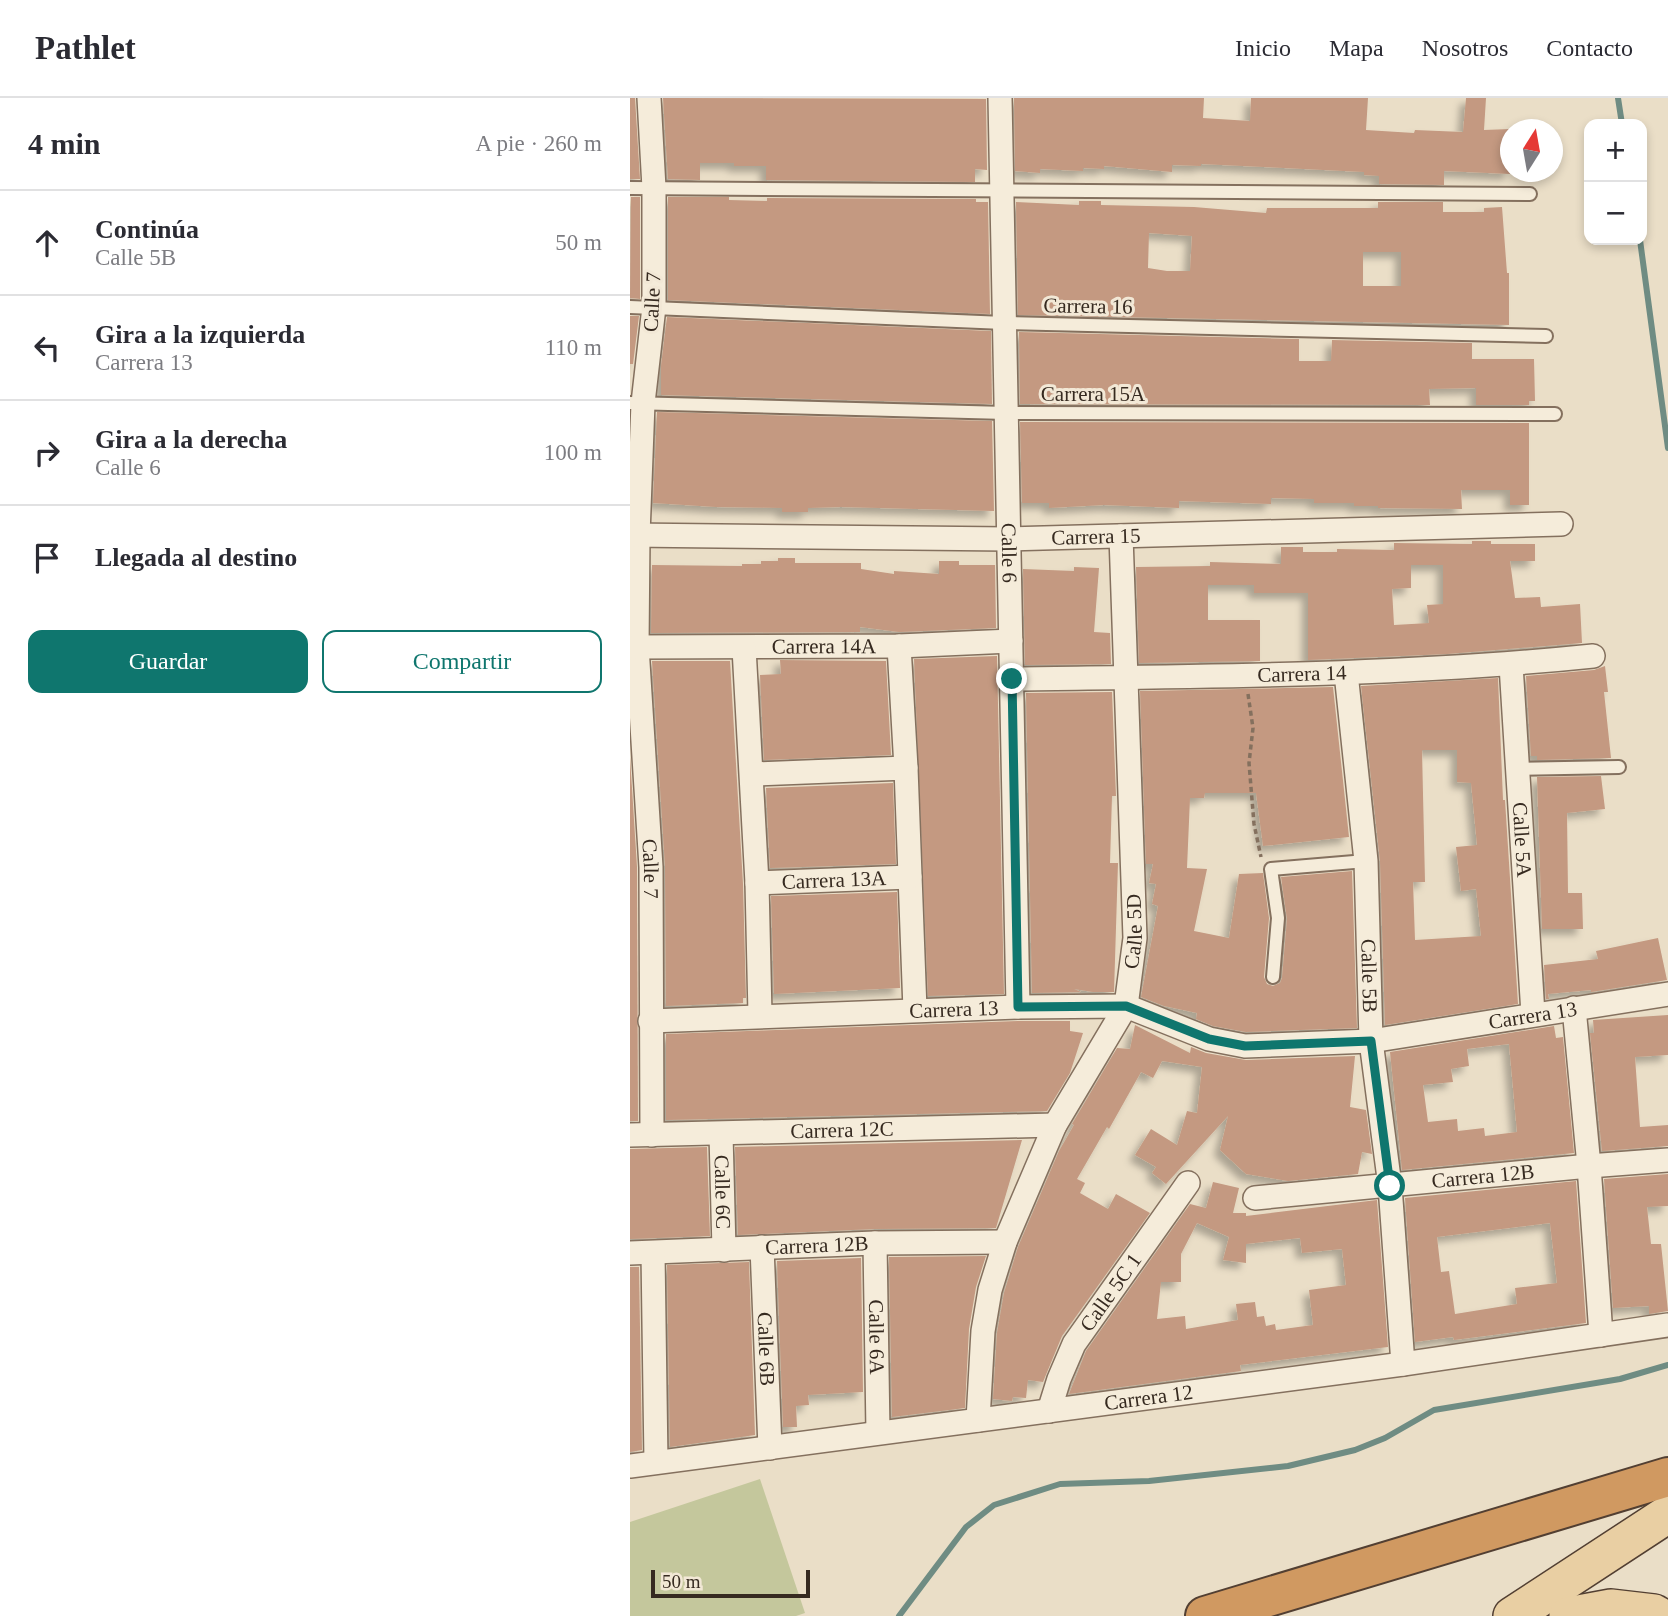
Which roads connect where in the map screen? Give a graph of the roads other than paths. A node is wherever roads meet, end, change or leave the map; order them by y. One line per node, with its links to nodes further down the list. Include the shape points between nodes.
1 (649, 98): 4 (street, Calle 7)
2 (1000, 98): 5 (street, Calle 6)
3 (630, 188): 4 (lane)
4 (654, 188): 5 (lane); 8 (street, Calle 7)
5 (1002, 190): 6 (lane); 9 (street, Calle 6)
6 (1530, 194)
7 (630, 307): 8 (lane, Carrera 16)
8 (654, 307): 9 (lane, Carrera 16); 11 (street, Calle 7)
9 (1004, 323): 10 (lane, Carrera 16); 12 (street, Calle 6)
10 (1546, 336)
11 (636, 403): 12 (lane, Carrera 15A); 15 (street, Calle 7)
12 (1006, 413): 13 (lane, Carrera 15A); 17 (street, Calle 6)
13 (1555, 414)
14 (1561, 524): 16 (street, Carrera 15)
15 (634, 535): 17 (street, Carrera 15); 20 (street, Calle 7)
16 (1121, 536): 17 (street, Carrera 15); 25 (street, Calle 5D)
17 (1009, 539): 18 (street, Calle 6)
18 (1011, 641): 19 (street, Carrera 14A); 26 (street, Calle 6)
19 (899, 646): 21 (street, Carrera 14A); 29 (street)
20 (637, 647): 21 (street, Carrera 14A); 27 (street, Calle 7)
21 (744, 648): 31 (street)
22 (1594, 656): 23 (street, Carrera 14)
23 (1511, 665): 24 (street, Carrera 14); 30 (street, Calle 5A)
24 (1346, 673): 25 (street, Carrera 14); 32 (street, Calle 5B)
25 (1124, 677): 26 (street, Carrera 14); 38 (street, Calle 5D, via 1135,938)
26 (1012, 679): 39 (street, Calle 6)
27 (638, 755): 33 (street, Calle 7)
28 (1619, 767): 30 (lane)
29 (906, 768): 31 (street); 34 (street)
30 (1517, 769): 42 (street, Calle 5A)
31 (752, 774): 35 (street)
32 (1366, 861): 36 (lane, via 1270,869 1279,918); 45 (street, Calle 5B)
33 (641, 868): 44 (street, Calle 7)
34 (910, 877): 35 (street, Carrera 13A); 41 (street)
35 (757, 883): 43 (street)
36 (1273, 977)
37 (1668, 994): 40 (street, Carrera 13)
38 (1126, 1006): 39 (street, Carrera 13); 45 (street, Carrera 13, via 1209,1039 1245,1046); 46 (street, Calle 5D)
39 (1018, 1007): 41 (street, Carrera 13)
40 (1574, 1008): 42 (street, Carrera 13); 50 (street)
41 (915, 1010): 43 (street, Carrera 13)
42 (1533, 1014): 45 (street, Carrera 13)
43 (760, 1016): 44 (street, Carrera 13)
44 (650, 1021): 48 (street, Calle 7)
45 (1371, 1041): 52 (street, Calle 5B)
46 (1055, 1125): 47 (street, Carrera 12C); 55 (street, Calle 5D)
47 (721, 1134): 48 (street, Carrera 12C); 57 (street, Calle 6C)
48 (641, 1135)
49 (1668, 1160): 50 (street, Carrera 12B)
50 (1589, 1166): 52 (street, Carrera 12B); 60 (street)
51 (1188, 1183): 62 (street, Calle 5C 1, via 1074,1344)
52 (1390, 1186): 53 (street, Carrera 12B); 61 (street, Calle 5B)
53 (1255, 1198)
54 (875, 1242): 55 (street, Carrera 12B); 56 (street, Carrera 12B); 64 (street, Calle 6A)
55 (1005, 1242): 63 (street, Calle 5D, via 983,1331)
56 (762, 1247): 57 (street, Carrera 12B); 65 (street, Calle 6B)
57 (724, 1250): 58 (street, Carrera 12B)
58 (641, 1253): 66 (street)
59 (1668, 1325): 60 (street, Carrera 12)
60 (1601, 1335): 61 (street, Carrera 12)
61 (1403, 1364): 62 (street, Carrera 12)
62 (1049, 1411): 63 (street, Carrera 12)
63 (978, 1420): 64 (street, Carrera 12)
64 (878, 1432): 65 (street, Carrera 12)
65 (770, 1448): 66 (street, Carrera 12)
66 (656, 1462): 67 (street, Carrera 12)
67 (630, 1466)
68 (1668, 1476): 70 (highway)
69 (1668, 1514): 71 (main road)
70 (1205, 1616)
71 (1512, 1616)
72 (1569, 1616): 73 (main road, via 1611,1608)
73 (1659, 1616)

